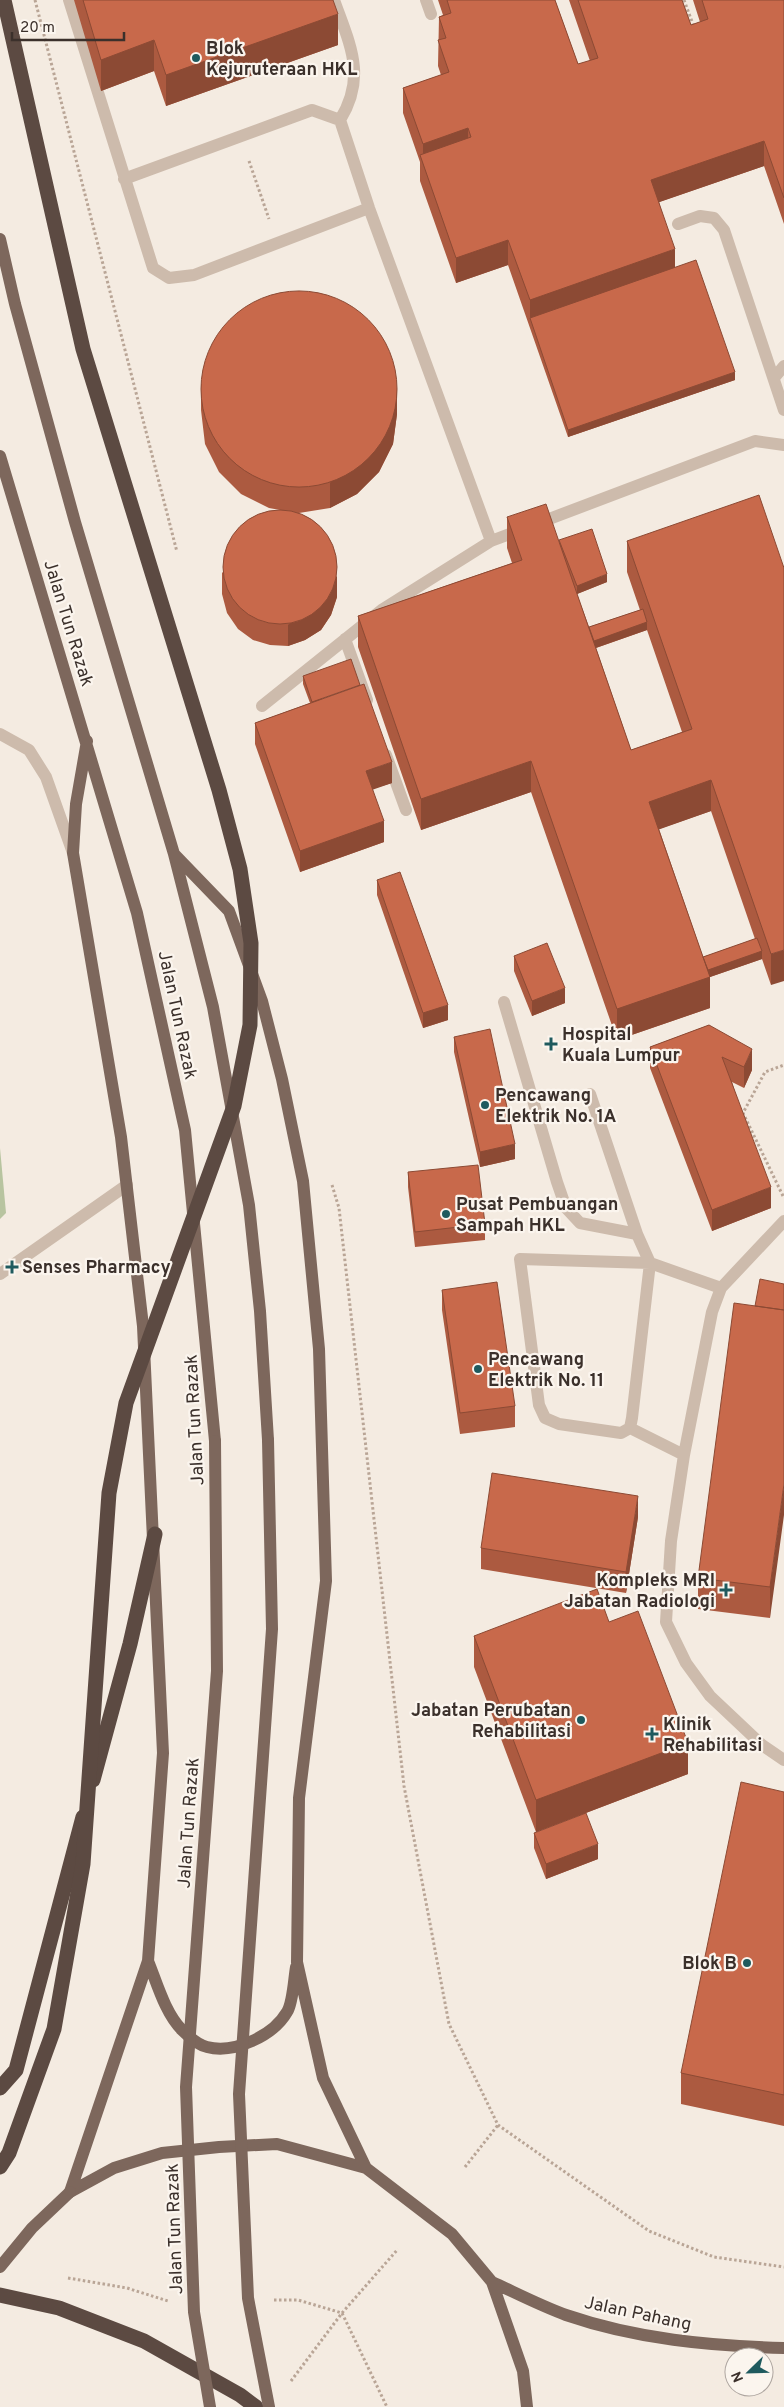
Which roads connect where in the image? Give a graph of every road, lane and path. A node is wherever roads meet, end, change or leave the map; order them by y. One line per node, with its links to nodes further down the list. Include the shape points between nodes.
1 (4, 0): 51 (highway, bridge, via 84,349 219,790 240,869 251,943 250,1025 234,1106 126,1403 109,1492 83,1864 54,2029 9,2153)
2 (35, 0): 22 (path)
3 (69, 0): 11 (street)
4 (334, 0): 9 (street, via 354,57 350,104)
5 (426, 0): 7 (street)
6 (684, 0): 8 (path)
7 (431, 14)
8 (696, 34)
9 (340, 120): 10 (street, via 312,110); 12 (street)
10 (240, 135): 11 (street); 15 (path)
11 (124, 178): 15 (street, via 154,268 169,278 194,276)
12 (369, 208): 15 (street); 21 (street)
13 (678, 224): 17 (street, via 700,216 714,218 724,230)
14 (0, 239): 31 (main road, Jalan Tun Razak, via 75,522)
15 (278, 243)
16 (784, 366): 17 (street)
17 (774, 378): 18 (street)
18 (784, 410)
19 (784, 445): 21 (street, via 755,441)
20 (0, 456): 28 (main road, Jalan Tun Razak)
21 (492, 540): 23 (street, via 383,609)
22 (178, 558)
23 (345, 639): 24 (street); 25 (street)
24 (262, 706)
25 (371, 711)
26 (0, 734): 30 (street, via 29,750 42,770)
27 (380, 738): 29 (street)
28 (87, 741): 30 (main road, via 76,804); 63 (main road, Jalan Tun Razak, bridge, via 137,913 185,1130 215,1441 217,1671 186,2087 194,2312)
29 (406, 810)
30 (73, 853): 36 (main road)
31 (174, 854): 48 (main road, Jalan Tun Razak, via 229,911 262,1001 303,1181 319,1349 326,1581 299,1798); 65 (main road, Jalan Tun Razak, bridge, via 213,1007 249,1205 268,1440 272,1629 239,2094 248,2298)
32 (504, 1002): 39 (street, via 566,1208 580,1223)
33 (784, 1065): 37 (path, via 765,1072 743,1113)
34 (590, 1094): 39 (street)
35 (330, 1181): 50 (path, via 339,1208 404,1786 449,2024)
36 (127, 1185): 41 (street); 45 (main road, via 143,1326)
37 (784, 1198)
38 (784, 1221): 42 (street)
39 (638, 1234): 40 (street)
40 (650, 1263): 42 (street); 43 (street); 43 (street, via 520,1259 539,1405 545,1418 559,1424 621,1433)
41 (0, 1274)
42 (721, 1288): 44 (street, via 706,1337)
43 (630, 1428): 44 (street)
44 (684, 1455): 46 (street, via 671,1541 666,1622 686,1663 710,1696 762,1745)
45 (154, 1534): 47 (main road, via 163,1753); 49 (highway, via 130,1644 16,2070)
46 (784, 1760)
47 (148, 1961): 48 (main road, via 168,2009 180,2028 204,2047 217,2049 256,2039 288,2012); 54 (main road)
48 (297, 1962): 53 (main road, Jalan Tun Razak, via 324,2078)
49 (0, 2088)
50 (498, 2125): 52 (path); 57 (path, via 649,2232 714,2257)
51 (0, 2167)
52 (465, 2167)
53 (366, 2168): 54 (main road, via 277,2144 219,2148 162,2153 114,2168); 58 (main road, via 452,2234)
54 (70, 2192): 56 (main road, bridge, via 32,2228)
55 (398, 2248): 60 (path)
56 (0, 2267)
57 (784, 2268)
58 (492, 2282): 61 (main road, Jalan Pahang, via 565,2315 662,2340); 67 (main road, via 522,2371)
59 (0, 2295): 64 (highway, via 59,2308 144,2341)
60 (342, 2313): 62 (path); 66 (path)
61 (784, 2348)
62 (289, 2384)
63 (210, 2407)
64 (256, 2407)
65 (269, 2407)
66 (386, 2407)
67 (527, 2407)

